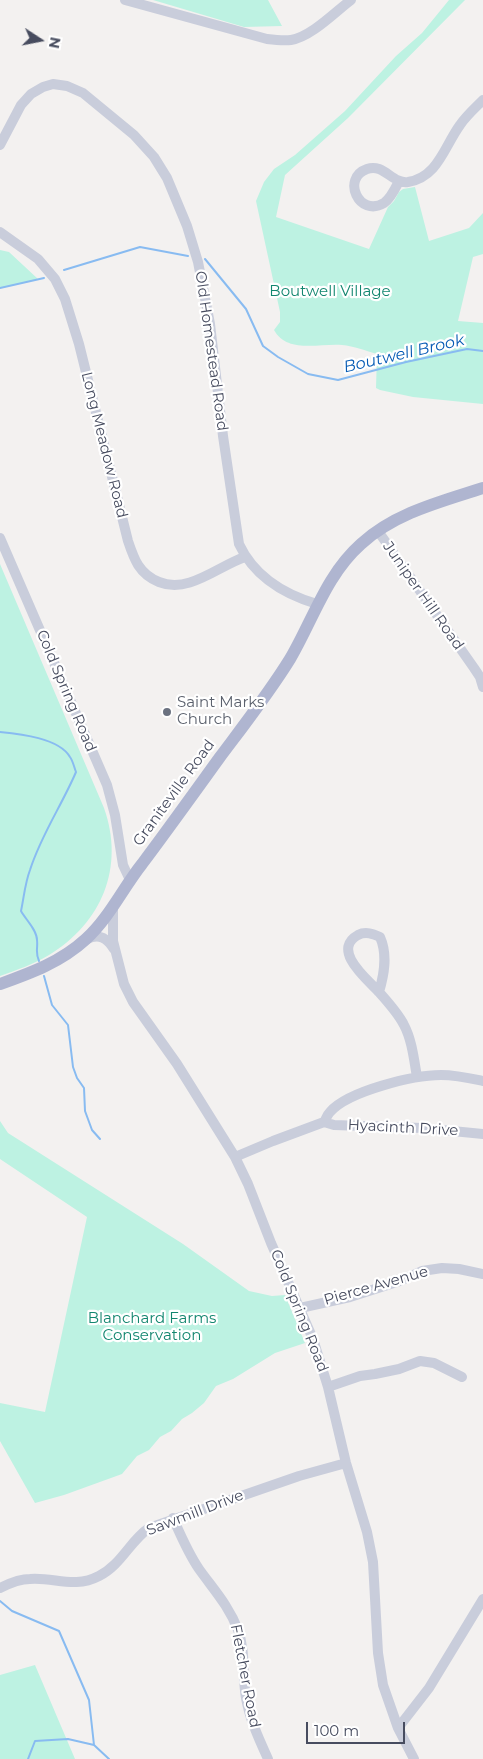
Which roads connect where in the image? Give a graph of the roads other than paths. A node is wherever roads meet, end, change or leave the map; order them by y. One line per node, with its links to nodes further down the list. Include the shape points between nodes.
1 (125, 0): 2 (street, via 267,39 290,40 309,32)
2 (351, 0)
3 (483, 100): 5 (street, via 461,124 433,170 414,180)
4 (0, 145): 10 (street, Old Homestead Road, via 21,105 31,94 61,84 90,98 134,134 167,178 198,262 210,324 237,536)
5 (399, 181): 5 (street, via 391,197 376,206 361,202 356,196 356,179 366,169 383,170)
6 (0, 232): 10 (street, Long Meadow Road, via 38,259 66,300 128,541 141,571 161,583 181,585)
7 (483, 488): 8 (main road, Graniteville Road, via 413,512)
8 (378, 531): 11 (main road, Graniteville Road, via 344,562); 12 (street, Juniper Hill Road, via 474,668)
9 (0, 538): 13 (street, Cold Spring Road, via 106,785)
10 (245, 557): 11 (street, Old Homestead Road, via 270,583)
11 (317, 604): 14 (main road, Graniteville Road, via 280,674)
12 (483, 687)
13 (121, 848): 14 (street, Cold Spring Road, via 128,861); 15 (street, Cold Spring Road, via 123,865)
14 (138, 869): 15 (main road, Graniteville Road)
15 (130, 880): 16 (main road, Graniteville Road)
16 (113, 906): 17 (main road, Graniteville Road); 18 (street, Cold Spring Road)
17 (86, 939): 18 (street, via 104,937); 19 (main road, Graniteville Road, via 55,962)
18 (115, 951): 25 (street, Cold Spring Road, via 133,1002 177,1064)
19 (0, 984)
20 (379, 992): 20 (street, via 384,973 384,945 380,938 365,933 350,944 349,955 354,966); 21 (street, via 404,1025)
21 (418, 1077): 22 (street, Hyacinth Drive, via 460,1076); 23 (street, Hyacinth Drive, via 360,1093 330,1111)
22 (483, 1081)
23 (324, 1122): 24 (street, Hyacinth Drive); 25 (street, Hyacinth Drive)
24 (483, 1134)
25 (235, 1158): 27 (street, Cold Spring Road)
26 (483, 1274): 27 (street, Pierce Avenue, via 442,1268 422,1271 350,1297)
27 (300, 1308): 29 (street, Cold Spring Road)
28 (462, 1377): 29 (street, via 434,1363 420,1361)
29 (328, 1387): 30 (street, Cold Spring Road)
30 (346, 1463): 31 (street, Sawmill Drive); 34 (street, Cold Spring Road, via 373,1562 380,1670)
31 (172, 1518): 32 (street, Sawmill Drive, via 141,1533 117,1562 100,1576 75,1583 16,1580); 35 (street, Fletcher Road, via 186,1547 232,1616 238,1632 249,1711)
32 (0, 1588)
33 (483, 1599): 34 (street, via 429,1688)
34 (398, 1728): 36 (street, Cold Spring Road)
35 (268, 1759)
36 (414, 1759)

